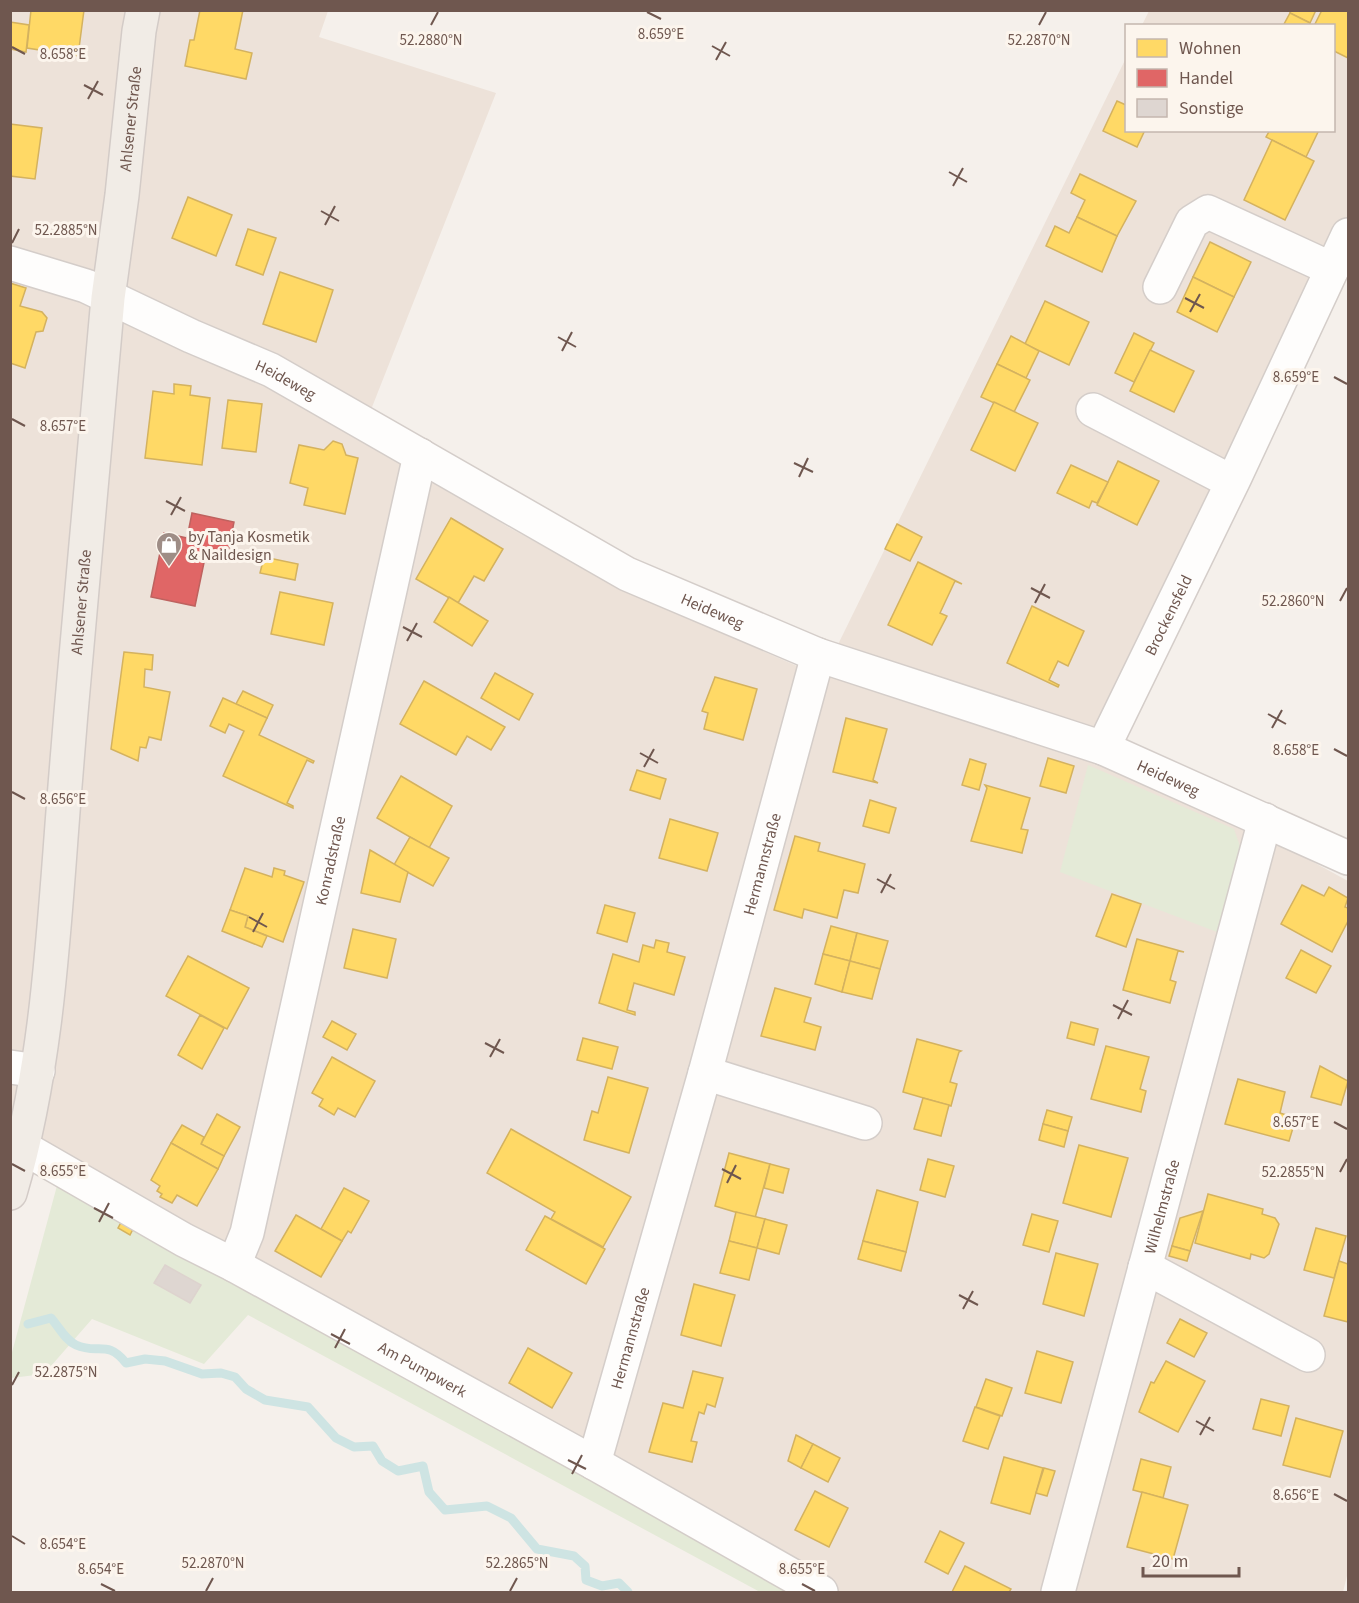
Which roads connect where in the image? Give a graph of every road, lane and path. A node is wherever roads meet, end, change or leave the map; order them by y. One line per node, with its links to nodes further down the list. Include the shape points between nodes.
1 (143, 10): 6 (main road, Ahlsener Straße)
2 (1348, 235): 4 (street, Brockensfeld)
3 (10, 263): 6 (street, Heideweg, via 86,286)
4 (1332, 269): 5 (street, via 1208,212 1192,222); 9 (street, Brockensfeld)
5 (1160, 287)
6 (108, 298): 8 (street, Heideweg, via 271,370); 14 (main road, Ahlsener Straße, via 53,945)
7 (1093, 410): 9 (street)
8 (420, 455): 10 (street, Heideweg, via 627,573); 19 (street, Konradstraße, via 248,1233)
9 (1232, 482): 11 (street, Brockensfeld)
10 (818, 655): 11 (street, Heideweg); 15 (street, Hermannstraße)
11 (1103, 748): 12 (street, Heideweg)
12 (1265, 820): 13 (street, Heideweg); 20 (street, Wilhelmstraße)
13 (1348, 858)
14 (24, 1069): 17 (main road, Ahlsener Straße)
15 (705, 1073): 16 (street); 22 (street, Hermannstraße)
16 (865, 1123)
17 (24, 1148): 18 (main road, Ahlsener Straße); 19 (street, Am Pumpwerk)
18 (10, 1193)
19 (234, 1265): 22 (street, Am Pumpwerk)
20 (1145, 1268): 21 (street); 24 (street, Wilhelmstraße)
21 (1308, 1355)
22 (594, 1463): 23 (street, Am Pumpwerk)
23 (821, 1593)
24 (1058, 1593)

